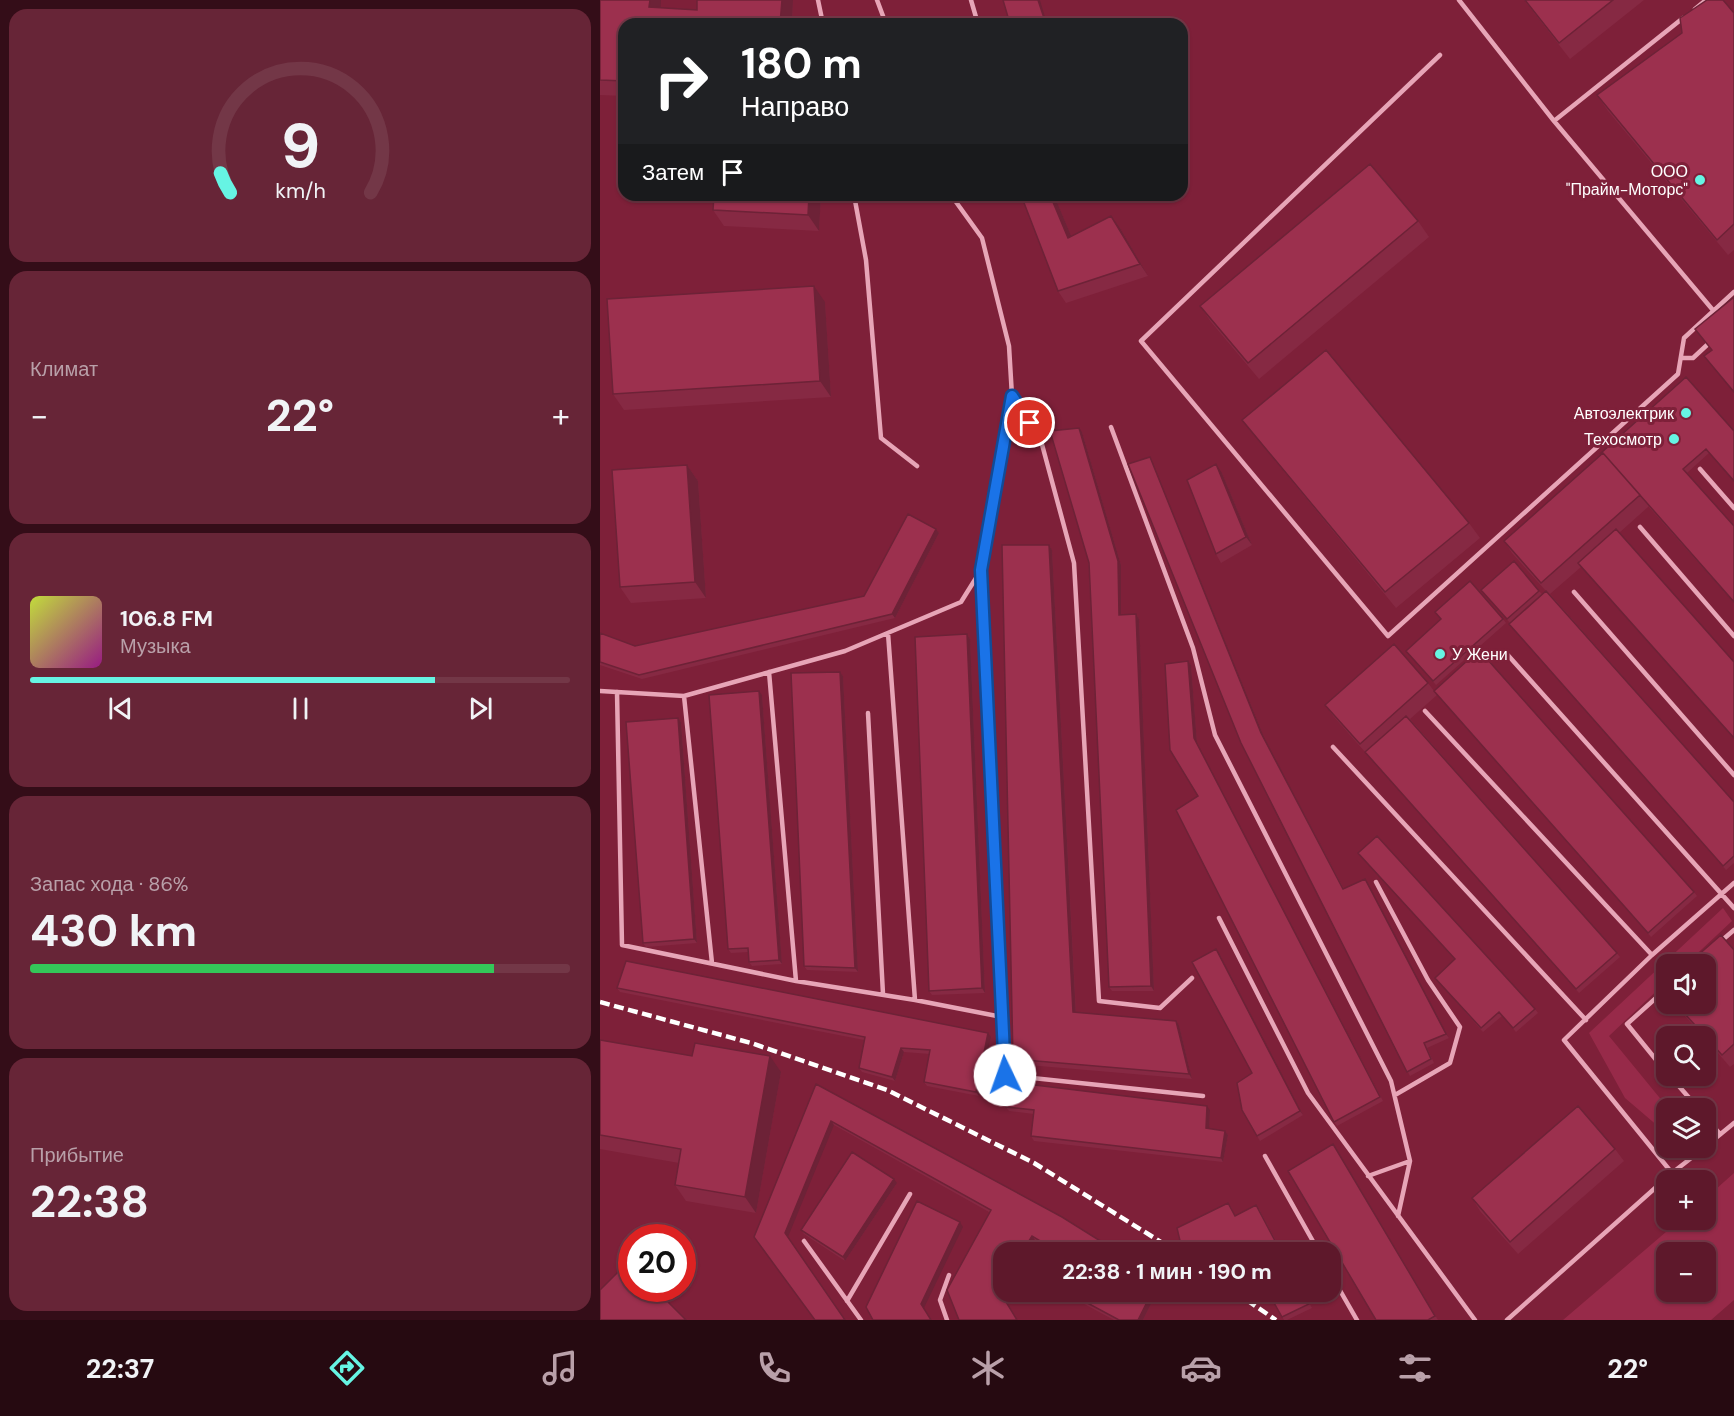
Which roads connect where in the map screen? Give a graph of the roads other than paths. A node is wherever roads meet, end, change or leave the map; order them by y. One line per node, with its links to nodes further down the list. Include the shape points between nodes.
1 (818, 0): 6 (lane)
2 (877, 0): 7 (lane)
3 (971, 0): 8 (lane)
4 (1459, 0): 10 (lane)
5 (1706, 0): 10 (lane)
6 (822, 18)
7 (884, 18)
8 (976, 18)
9 (1440, 55): 16 (lane, via 1141,341 1388,636 1678,374)
10 (1554, 122): 14 (lane)
11 (855, 201): 19 (lane, via 866,260 881,438)
12 (955, 201): 17 (lane, via 982,238 1009,346)
13 (1734, 292): 14 (lane)
14 (1712, 309): 16 (lane, via 1684,338)
15 (1707, 345): 16 (lane, via 1693,358)
16 (1681, 358)
17 (1012, 396): 23 (lane); 45 (lane, via 1040,436 1074,563 1099,1001 1160,1008)
18 (1111, 427): 54 (lane, via 1193,648 1215,735)
19 (917, 466)
20 (1700, 470): 21 (lane)
21 (1734, 508)
22 (1640, 527): 26 (lane)
23 (981, 570): 25 (lane, via 960,602); 50 (lane)
24 (1574, 591): 35 (lane)
25 (888, 633): 28 (lane, via 845,651); 49 (lane)
26 (1734, 636)
27 (1506, 653): 38 (lane)
28 (769, 672): 31 (lane); 46 (lane)
29 (600, 691): 30 (lane)
30 (617, 692): 31 (lane); 44 (lane, via 622,945)
31 (684, 696): 44 (lane)
32 (1425, 711): 43 (lane)
33 (868, 713): 47 (lane)
34 (1333, 747): 51 (lane)
35 (1734, 775)
36 (1376, 882): 54 (lane, via 1428,980 1461,1027 1450,1063)
37 (1734, 883): 38 (lane)
38 (1723, 893): 39 (lane); 43 (lane)
39 (1734, 908)
40 (1219, 918): 66 (lane, via 1308,1093)
41 (1734, 930): 42 (lane)
42 (1718, 944)
43 (1652, 955): 51 (lane)
44 (712, 963): 46 (lane)
45 (1192, 978)
46 (796, 981): 47 (lane)
47 (883, 994): 49 (lane)
48 (1656, 998): 52 (lane, via 1627,1024)
49 (915, 1000): 50 (lane)
50 (1002, 1017): 55 (lane, via 1005,1075)
51 (1586, 1020): 64 (lane, via 1564,1040)
52 (1656, 1059)
53 (1679, 1086): 56 (lane)
54 (1395, 1095): 63 (lane)
55 (1203, 1096)
56 (1689, 1098)
57 (1734, 1123): 59 (lane)
58 (1716, 1129): 59 (lane)
59 (1720, 1134): 60 (lane)
60 (1716, 1137)
61 (1265, 1156): 71 (lane)
62 (1691, 1158): 65 (lane)
63 (1410, 1161): 66 (lane); 69 (lane)
64 (1670, 1170)
65 (1676, 1170)
66 (1368, 1176): 69 (lane)
67 (1656, 1187): 79 (lane)
68 (910, 1194): 74 (lane)
69 (1398, 1216): 78 (lane)
70 (804, 1241): 74 (lane)
71 (1313, 1242)
72 (949, 1275): 76 (lane, via 940,1300)
73 (1341, 1292): 77 (lane)
74 (847, 1301): 75 (lane)
75 (861, 1320)
76 (947, 1320)
77 (1357, 1320)
78 (1476, 1320)
79 (1507, 1320)

